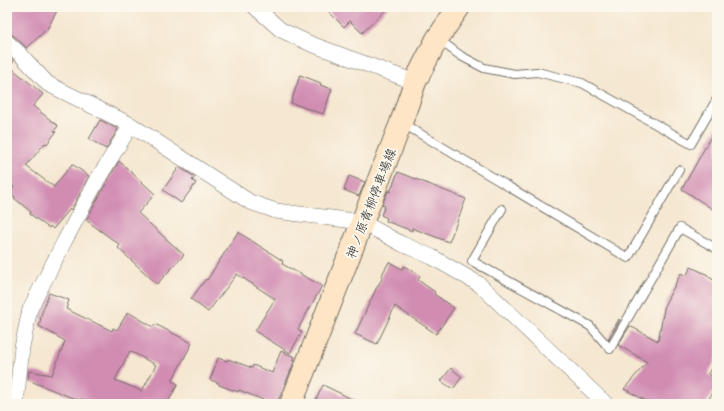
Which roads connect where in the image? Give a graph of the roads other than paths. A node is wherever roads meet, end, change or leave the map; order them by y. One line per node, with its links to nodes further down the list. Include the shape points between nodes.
1 (255, 7): 5 (street, via 281,30)
2 (459, 7): 3 (main road, 神ノ原青柳停車場線)
3 (437, 39): 5 (main road, 神ノ原青柳停車場線); 6 (lane, via 484,68 515,74 537,72 582,83 691,144)
4 (7, 42): 8 (street, via 48,84)
5 (414, 82): 7 (main road, 神ノ原青柳停車場線)
6 (717, 99)
7 (401, 123): 9 (lane, via 628,258); 11 (main road, 神ノ原青柳停車場線)
8 (131, 125): 11 (street, via 250,202 276,211); 14 (street, via 99,177 30,309 22,347)
9 (679, 170)
10 (502, 210): 13 (lane, via 472,261)
11 (362, 222): 13 (street, via 402,244); 15 (main road, 神ノ原青柳停車場線)
12 (717, 249): 13 (lane, via 680,228 610,349 590,326)
13 (484, 277): 16 (street)
14 (16, 404)
15 (292, 404)
16 (606, 404)

